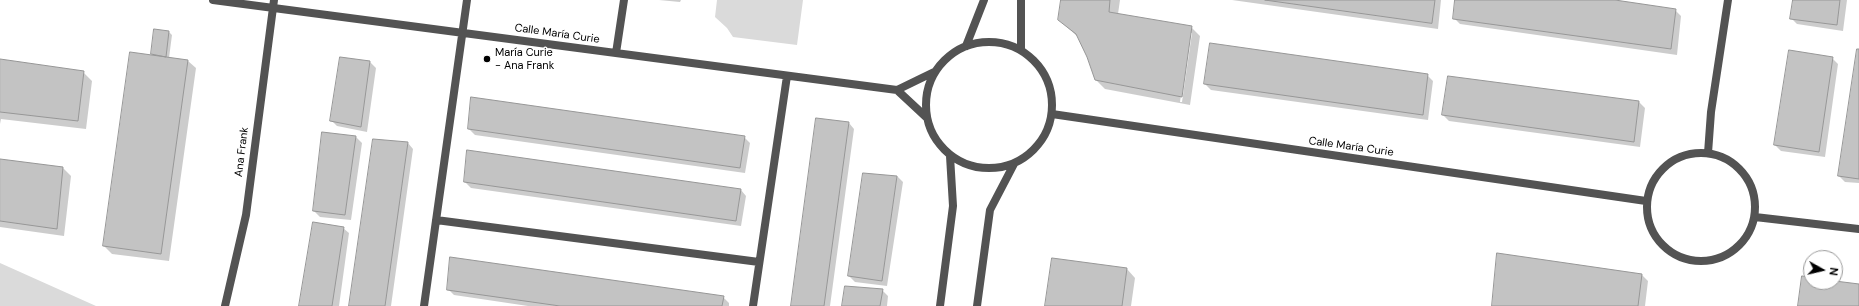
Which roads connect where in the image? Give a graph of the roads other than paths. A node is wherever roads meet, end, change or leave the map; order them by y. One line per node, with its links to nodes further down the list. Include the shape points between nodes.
1 (214, 0): 7 (street, Calle María Curie)
2 (467, 0): 8 (street)
3 (624, 0): 11 (street)
4 (984, 0): 9 (street)
5 (1021, 0): 10 (street)
6 (1728, 0): 17 (street, via 1711,112)
7 (273, 4): 8 (street, Calle María Curie); 25 (street, Ana Frank, via 246,215)
8 (462, 33): 11 (street, Calle María Curie); 22 (street)
9 (966, 46): 10 (street, via 986,41 1003,43); 12 (street, via 946,58)
10 (1021, 50): 15 (street, via 1036,62 1046,77 1052,98)
11 (616, 53): 13 (street, Calle María Curie)
12 (934, 72): 14 (street); 16 (street, via 926,94)
13 (786, 76): 14 (street, Calle María Curie); 24 (street)
14 (897, 90): 16 (street)
15 (1052, 114): 19 (street, via 1045,136 1036,148); 20 (street, Calle María Curie)
16 (926, 117): 18 (street, via 935,140)
17 (1708, 152): 20 (street, via 1689,154 1671,162 1655,178); 21 (street, via 1725,158 1740,168 1751,184 1755,198)
18 (950, 156): 19 (street, via 964,164 979,168 1000,168); 28 (street, via 953,206)
19 (1014, 164): 29 (street, via 990,210)
20 (1646, 201): 21 (street, via 1650,225 1659,241 1673,253 1697,261 1716,259 1732,252 1745,238)
21 (1755, 217): 23 (street)
22 (436, 220): 24 (street); 26 (street)
23 (1859, 229)
24 (759, 262): 27 (street)
25 (225, 306)
26 (424, 306)
27 (753, 306)
28 (940, 306)
29 (977, 306)

